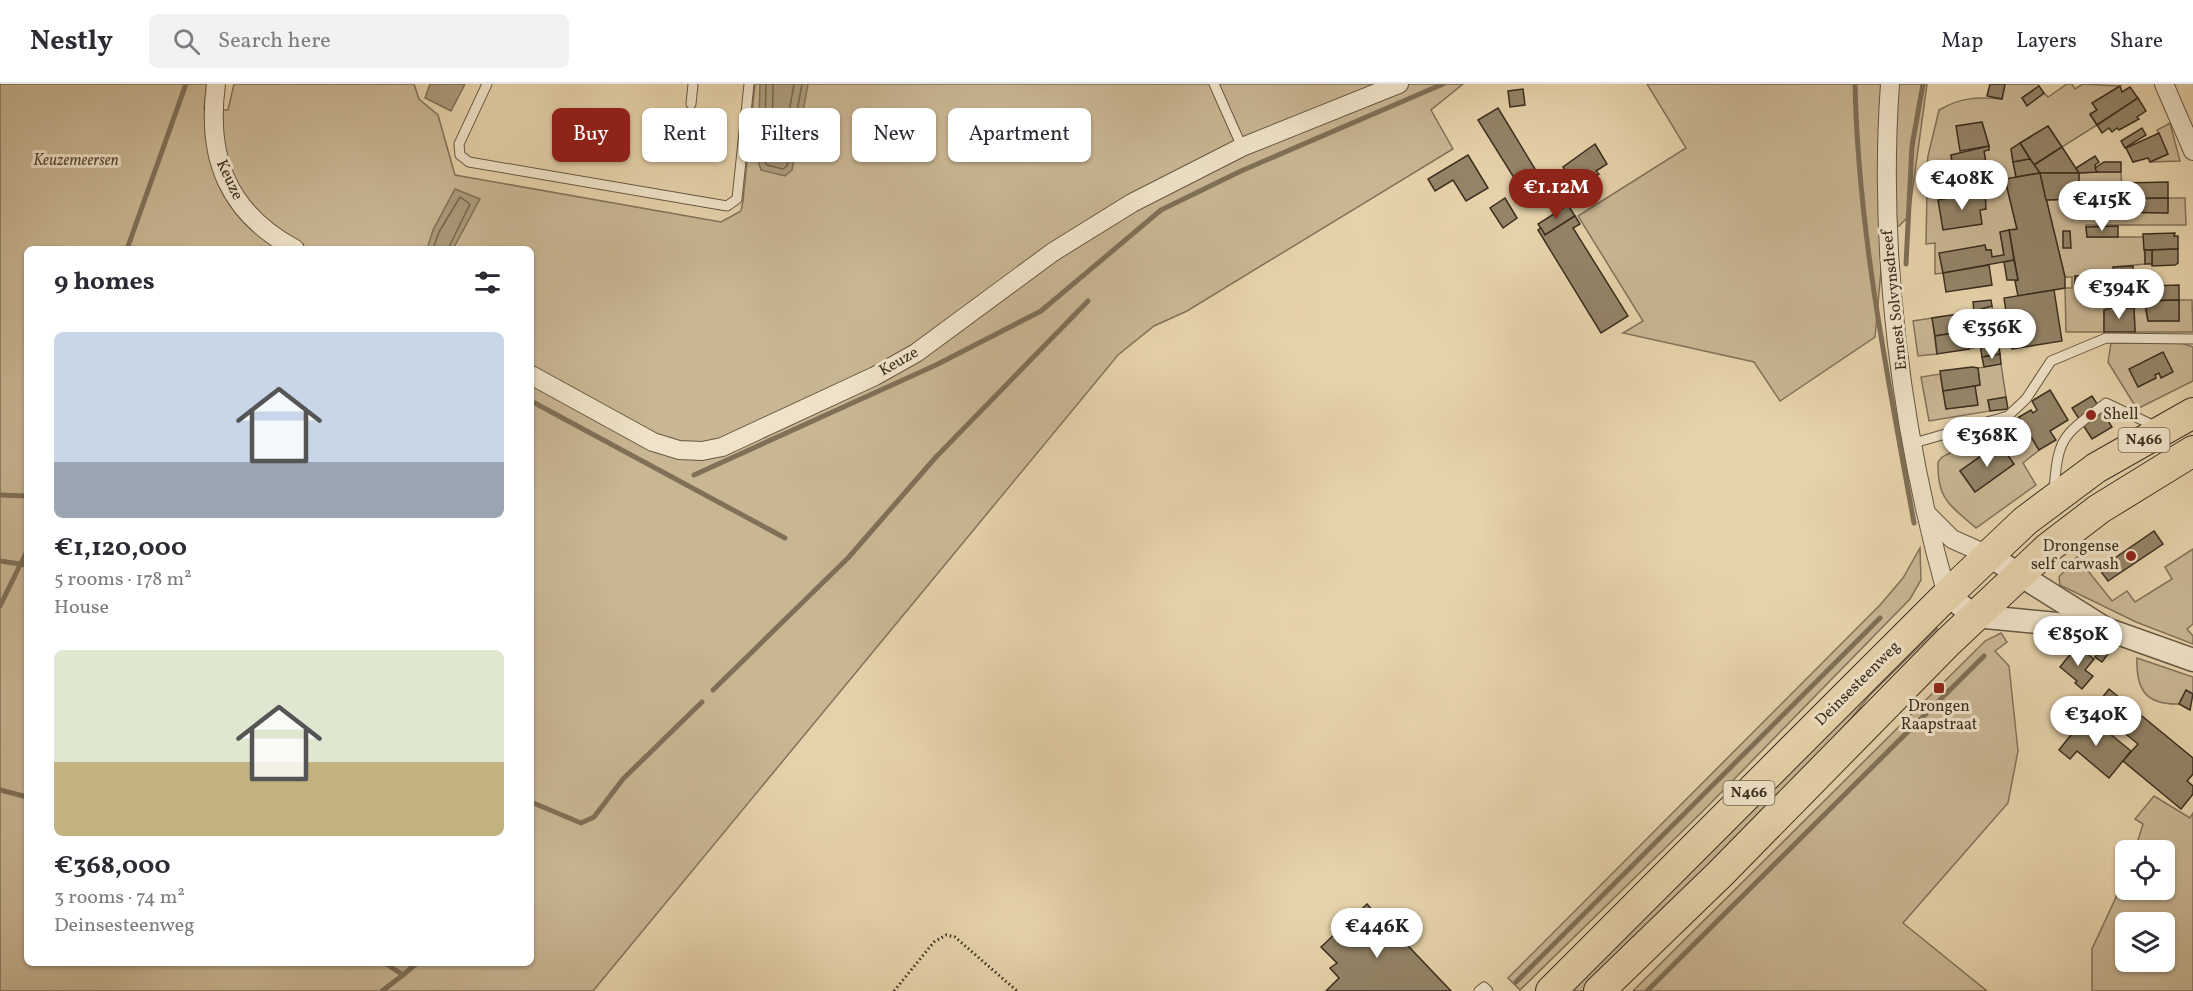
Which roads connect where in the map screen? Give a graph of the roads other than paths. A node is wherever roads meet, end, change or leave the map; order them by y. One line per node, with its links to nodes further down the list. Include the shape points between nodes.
1 (216, 84): 12 (street, Keuze, via 213,131 225,178 240,205 260,226)
2 (487, 84): 4 (lane, via 459,144 460,155 469,162 727,206 737,199)
3 (693, 84): 9 (lane)
4 (749, 84)
5 (1214, 84): 10 (lane)
6 (1399, 84): 10 (street, Keuze)
7 (1890, 84): 17 (street, Ernest Solvynsdreef, via 1885,209 1899,354)
8 (2164, 84): 11 (street)
9 (691, 104)
10 (1242, 147): 14 (street, Keuze, via 1099,223 1053,252 916,353 722,447 679,450 653,442)
11 (2193, 151)
12 (291, 246)
13 (2193, 339): 17 (lane, via 2106,338 2051,361 2026,399 2008,416)
14 (534, 377)
15 (2193, 413): 16 (highway, Deinsesteenweg / N466)
16 (2162, 429): 19 (highway, Deinsesteenweg / N466); 19 (lane, via 2106,403 2068,432 2057,454)
17 (1914, 443): 20 (street, Ernest Solvynsdreef)
18 (2193, 451): 22 (highway, Deinsesteenweg / N466, via 2079,523)
19 (2053, 499): 21 (highway, Deinsesteenweg / N466)
20 (1927, 514): 21 (street, via 1952,539); 23 (street, Ernest Solvynsdreef)
21 (1988, 555): 22 (street); 23 (highway, Deinsesteenweg / N466)
22 (2018, 575): 24 (highway, Deinsesteenweg / N466); 25 (street)
23 (1947, 595): 24 (street); 29 (highway, Deinsesteenweg / N466)
24 (1975, 616): 25 (street); 30 (highway, Deinsesteenweg / N466)
25 (2106, 629): 26 (street)
26 (2193, 660)
27 (1479, 991): 28 (lane, via 1484,987)
28 (1488, 991)
29 (1551, 991)
30 (1599, 991)

